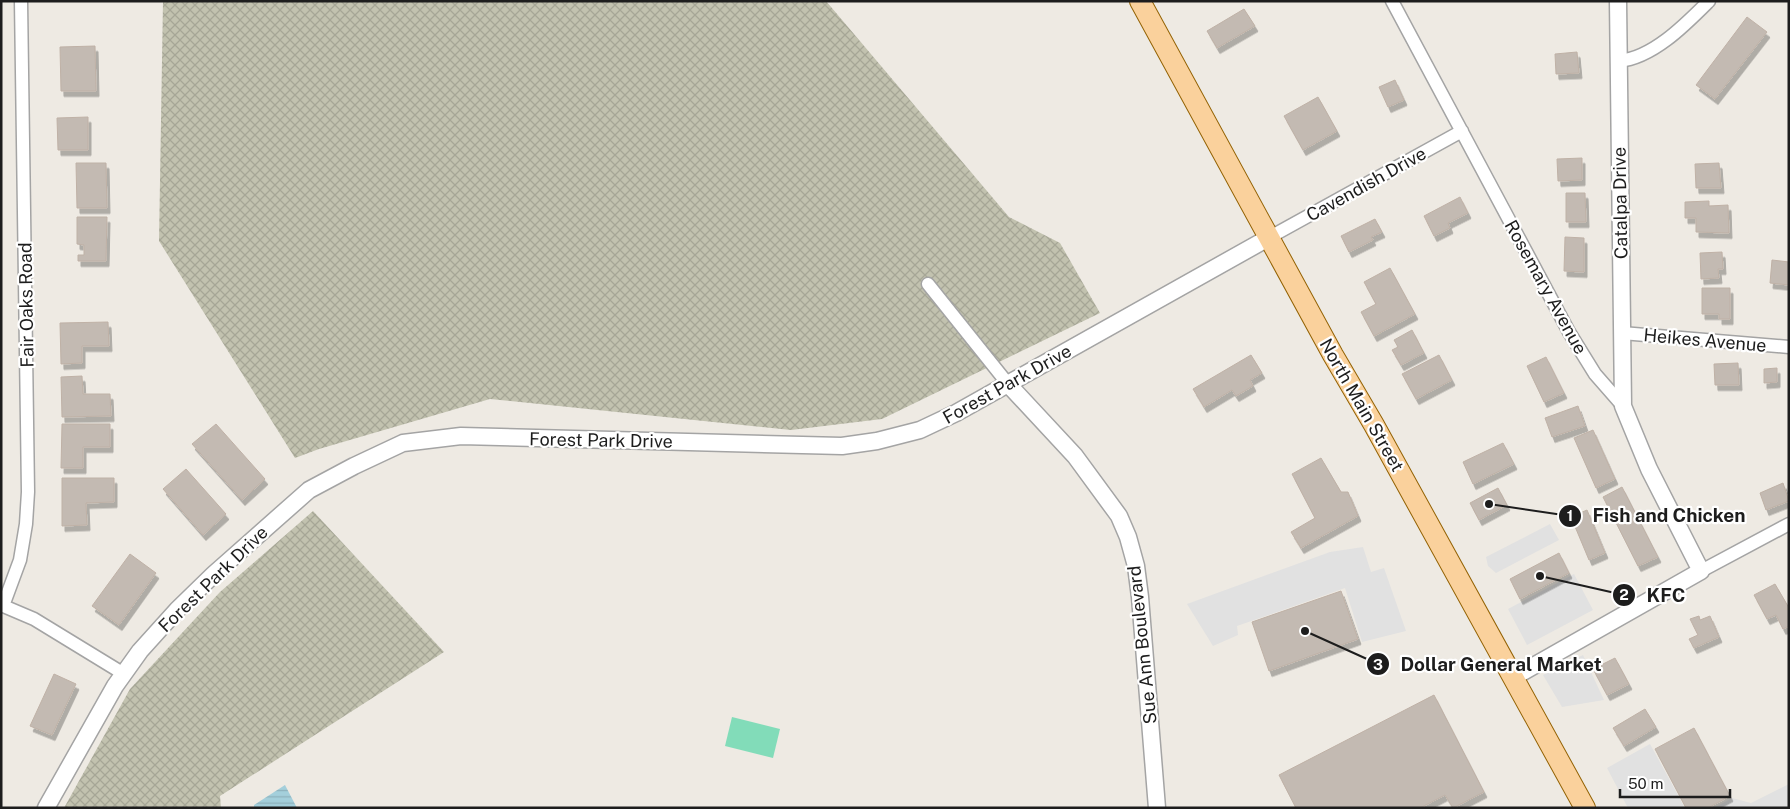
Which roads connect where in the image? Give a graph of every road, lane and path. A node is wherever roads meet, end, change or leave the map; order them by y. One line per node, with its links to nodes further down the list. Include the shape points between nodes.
1 (21, 1): 16 (street, Fair Oaks Road, via 28,492 20,560)
2 (1140, 1): 8 (main road, North Main Street)
3 (1392, 1): 7 (street, Rosemary Avenue)
4 (1618, 1): 6 (street, Catalpa Drive)
5 (1709, 1): 6 (street, via 1651,50 1636,58)
6 (1619, 61): 10 (street, Catalpa Drive)
7 (1462, 131): 8 (street, Cavendish Drive); 13 (street, Rosemary Avenue, via 1569,332 1595,374)
8 (1270, 238): 12 (street, Forest Park Drive); 18 (main road, North Main Street)
9 (928, 284): 12 (street, Sue Ann Boulevard)
10 (1622, 333): 11 (street, Heikes Avenue); 13 (street, Catalpa Drive)
11 (1789, 347)
12 (1008, 384): 17 (street, Forest Park Drive, via 920,430 842,446 461,436 403,444 309,490 177,610); 20 (street, Sue Ann Boulevard, via 1087,471 1119,516 1128,537 1140,597)
13 (1623, 406): 15 (street, Rosemary Avenue, via 1649,470)
14 (1789, 524): 15 (street)
15 (1701, 571): 18 (street)
16 (2, 606): 17 (street, via 34,619)
17 (124, 674): 19 (street, Forest Park Drive)
18 (1514, 678): 21 (main road, North Main Street)
19 (46, 808)
20 (1157, 808)
21 (1585, 808)

